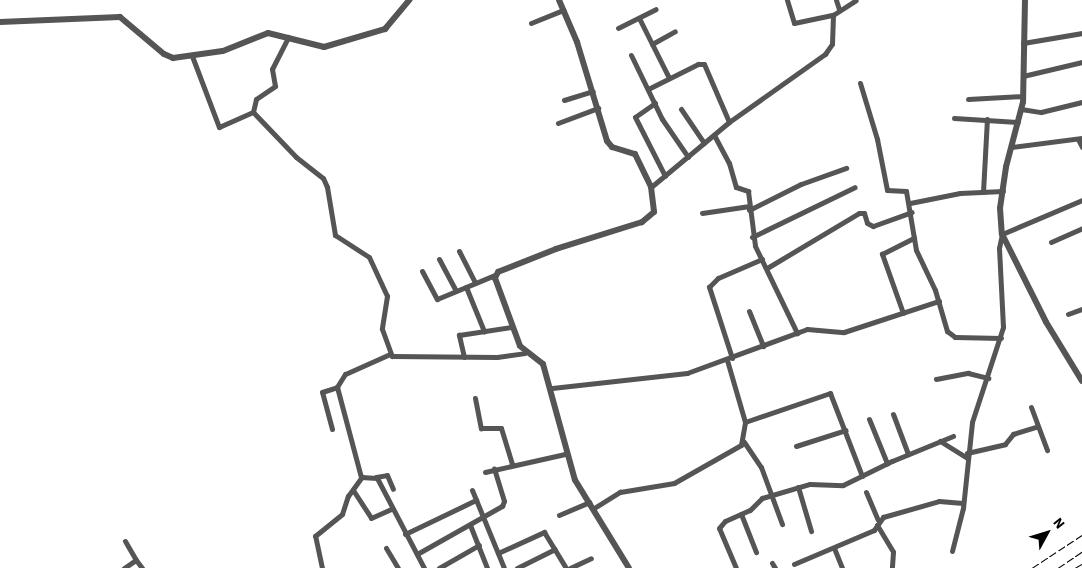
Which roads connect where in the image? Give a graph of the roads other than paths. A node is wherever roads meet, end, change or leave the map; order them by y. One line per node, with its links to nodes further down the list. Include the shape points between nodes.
1 (409, 0): 17 (street, via 384,28 324,47)
2 (559, 0): 9 (street)
3 (787, 0): 10 (street, via 794,23)
4 (836, 0): 8 (street)
5 (856, 0): 8 (street)
6 (1025, 0): 18 (street)
7 (656, 9): 11 (street)
8 (839, 9): 10 (street)
9 (563, 10): 13 (street); 27 (street)
10 (833, 15): 39 (street, via 832,44 825,54)
11 (639, 18): 14 (street); 19 (street)
12 (0, 22): 21 (street, via 120,17 167,56)
13 (531, 23)
14 (618, 28)
15 (675, 31): 19 (street)
16 (1082, 33): 18 (street)
17 (288, 37): 21 (street, via 264,34 223,51); 36 (street, via 272,69 275,86 256,99)
18 (1023, 42): 23 (street)
19 (652, 44): 24 (street)
20 (631, 55): 26 (street)
21 (192, 56): 36 (street, via 219,127)
22 (1082, 62): 23 (street)
23 (1023, 76): 28 (street)
24 (669, 78): 26 (street); 39 (street, via 704,64)
25 (860, 83): 55 (street, via 888,190 904,189)
26 (648, 89): 32 (street)
27 (593, 91): 30 (street); 33 (street)
28 (1023, 96): 29 (street); 34 (street)
29 (968, 99)
30 (564, 100)
31 (1082, 102): 34 (street, via 1041,112)
32 (655, 103): 47 (street); 49 (street, via 635,117)
33 (598, 108): 41 (street); 50 (street, via 609,145 635,154)
34 (1021, 108): 40 (street)
35 (681, 109): 44 (street)
36 (253, 112): 84 (street, via 296,157 322,178 336,237 359,249 374,264 387,296 382,329)
37 (954, 118): 38 (street)
38 (987, 119): 40 (street); 53 (street)
39 (730, 122): 42 (street)
40 (1018, 122): 45 (street)
41 (558, 123)
42 (714, 135): 44 (street); 56 (street, via 729,163 736,187 748,191)
43 (1080, 138): 45 (street); 46 (street)
44 (704, 143): 47 (street)
45 (1011, 147): 52 (street)
46 (1082, 147)
47 (688, 157): 49 (street)
48 (846, 168): 56 (street, via 800,184)
49 (665, 176): 50 (street)
50 (651, 187): 69 (street, via 655,206 647,220 576,241)
51 (855, 187): 61 (street)
52 (1003, 191): 53 (street); 60 (street)
53 (982, 192): 55 (street)
54 (1082, 200): 60 (street)
55 (910, 203): 57 (street)
56 (748, 208): 58 (street); 61 (street)
57 (912, 212): 62 (street); 67 (street, via 873,226 869,225 864,213 860,213)
58 (702, 213)
59 (1082, 228): 63 (street)
60 (1002, 234): 81 (street, via 999,248 1004,312); 89 (street, via 1046,322)
61 (752, 237): 66 (street)
62 (914, 238): 73 (street); 76 (street, via 882,254)
63 (1051, 242)
64 (459, 250): 70 (street)
65 (439, 259): 72 (street)
66 (762, 259): 67 (street); 86 (street, via 718,278 709,287)
67 (767, 268): 80 (street)
68 (422, 271): 72 (street, via 436,298)
69 (495, 275): 70 (street); 78 (street)
70 (475, 283): 71 (street)
71 (466, 287): 72 (street); 79 (street)
72 (456, 291)
73 (938, 301): 76 (street); 81 (street, via 947,332 952,336)
74 (1082, 309): 77 (street)
75 (749, 311): 82 (street)
76 (903, 312): 80 (street, via 844,332 815,327)
77 (1068, 314)
78 (511, 327): 79 (street); 83 (street)
79 (484, 331): 85 (street, via 460,335)
80 (797, 333): 82 (street)
81 (1001, 338): 87 (street)
82 (763, 346): 86 (street)
83 (525, 353): 85 (street); 91 (street, via 542,362)
84 (390, 354): 85 (street, via 395,358); 90 (street, via 345,374)
85 (464, 357)
86 (730, 359): 91 (street, via 667,376); 96 (street)
87 (988, 378): 88 (street, via 968,373); 107 (street, via 972,422)
88 (936, 379)
89 (1082, 381)
90 (337, 387): 98 (street, via 322,392); 113 (street)
91 (552, 388): 105 (street)
92 (475, 398): 109 (street, via 481,428 501,428)
93 (1030, 407): 97 (street)
94 (893, 414): 106 (street)
95 (869, 419): 108 (street)
96 (745, 422): 99 (street, via 827,392 832,394); 102 (street)
97 (1036, 427): 104 (street); 107 (street, via 1013,434 1006,444)
98 (332, 429)
99 (846, 430): 103 (street); 112 (street)
100 (954, 436): 101 (street)
101 (940, 441): 106 (street); 107 (street)
102 (744, 442): 120 (street, via 761,466); 124 (street, via 710,466 674,483 620,492)
103 (796, 446)
104 (1047, 450)
105 (566, 454): 109 (street); 122 (street, via 575,480)
106 (908, 454): 108 (street)
107 (967, 455): 123 (street)
108 (887, 463): 112 (street)
109 (512, 465): 110 (street)
110 (494, 469): 111 (street); 128 (street, via 503,503)
111 (485, 472)
112 (862, 476): 115 (street, via 836,487 810,484)
113 (362, 477): 114 (street); 117 (street)
114 (376, 477): 116 (street, via 387,476); 125 (street)
115 (798, 487): 120 (street); 132 (street)
116 (393, 489)
117 (353, 490): 125 (street, via 371,518); 148 (street, via 342,514 314,536)
118 (472, 490): 121 (street)
119 (866, 492): 129 (street)
120 (770, 493): 126 (street); 130 (street)
121 (476, 500): 128 (street); 133 (street)
122 (589, 502): 124 (street); 127 (street)
123 (963, 503): 129 (street, via 939,501); 139 (street)
124 (594, 508): 157 (street)
125 (391, 509): 133 (street)
126 (741, 514): 140 (street); 158 (street, via 725,521 720,528)
127 (559, 515)
128 (483, 518): 131 (street); 141 (street)
129 (877, 523): 137 (street, via 874,530); 160 (street, via 893,552)
130 (782, 524)
131 (470, 526): 135 (street); 142 (street)
132 (811, 531)
133 (406, 534): 142 (street)
134 (125, 542): 144 (street)
135 (479, 545): 151 (street); 152 (street)
136 (386, 548): 149 (street)
137 (834, 548): 145 (street); 159 (street)
138 (555, 549): 141 (street, via 544,532); 154 (street); 155 (street)
139 (952, 551)
140 (756, 552)
141 (498, 553): 153 (street)
142 (417, 554): 150 (street)
143 (591, 558): 156 (street)
144 (136, 560): 146 (street); 147 (street)
145 (794, 564)
146 (124, 568)
147 (142, 568)
148 (322, 568)
149 (398, 568)
150 (424, 568)
151 (439, 568)
152 (487, 568)
153 (504, 568)
154 (517, 568)
155 (566, 568)
156 (570, 568)
157 (628, 568)
158 (736, 568)
159 (842, 568)
160 (892, 568)

